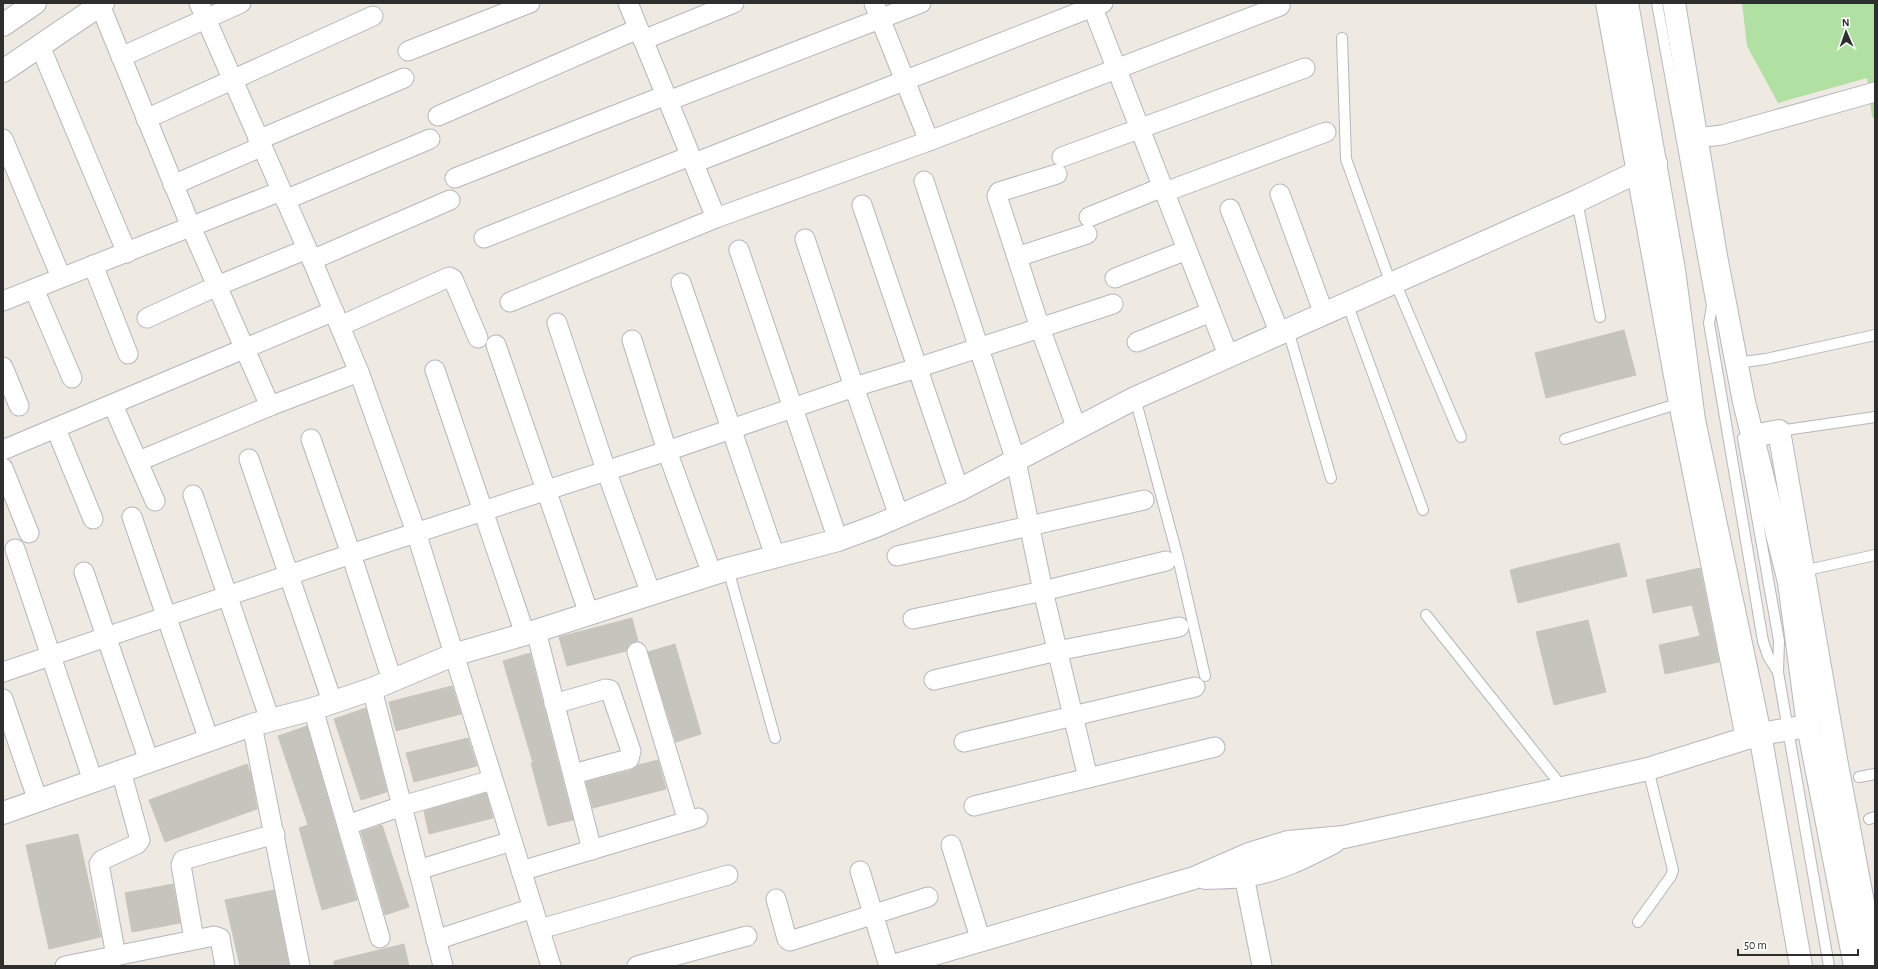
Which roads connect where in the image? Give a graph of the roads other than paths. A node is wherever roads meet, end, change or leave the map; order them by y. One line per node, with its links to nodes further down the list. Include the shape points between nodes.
1 (35, 3): 17 (street)
2 (241, 3): 14 (street)
3 (530, 3): 21 (street)
4 (628, 3): 18 (street)
5 (734, 3): 18 (street)
6 (921, 3): 15 (street)
7 (1607, 3): 41 (street)
8 (1627, 3): 41 (street)
9 (1657, 3): 72 (lane)
10 (1674, 3): 35 (street)
11 (101, 4): 20 (street); 22 (street)
12 (1095, 4): 24 (street); 28 (street)
13 (1280, 6): 24 (street)
14 (203, 11): 22 (street); 27 (street)
15 (877, 11): 28 (street); 30 (street)
16 (373, 16): 27 (street)
17 (3, 25)
18 (640, 35): 30 (street); 31 (street)
19 (1342, 38): 65 (lane, via 1346,158)
20 (40, 46): 25 (street); 58 (street)
21 (408, 51)
22 (121, 56): 32 (street)
23 (1306, 68): 33 (street)
24 (1116, 69): 33 (street); 38 (street)
25 (3, 71)
26 (404, 78): 39 (street)
27 (233, 81): 32 (street); 39 (street)
28 (905, 81): 38 (street); 40 (street)
29 (1875, 92): 35 (street, via 1722,135)
30 (667, 98): 40 (street); 42 (street)
31 (438, 116)
32 (146, 119): 44 (street)
33 (1140, 128): 45 (street); 60 (street, via 998,193)
34 (1326, 132): 45 (street)
35 (1696, 138): 90 (street)
36 (3, 139): 62 (street)
37 (430, 139): 47 (street)
38 (929, 141): 52 (street)
39 (260, 143): 44 (street); 47 (street)
40 (692, 159): 52 (street); 54 (street)
41 (1647, 167): 49 (street); 98 (street); 170 (street, via 1674,270 1694,420)
42 (455, 178)
43 (924, 181): 86 (street)
44 (173, 184): 53 (street)
45 (1164, 190): 57 (street); 60 (street)
46 (1280, 194): 74 (street)
47 (283, 196): 53 (street); 59 (street)
48 (450, 200): 59 (street)
49 (1577, 201): 65 (street); 75 (lane)
50 (862, 205): 92 (street)
51 (1230, 209): 80 (street)
52 (716, 218): 69 (street)
53 (191, 227): 58 (street); 66 (street)
54 (484, 238)
55 (805, 239): 96 (street)
56 (739, 250): 102 (street)
57 (1187, 250): 63 (street); 73 (street)
58 (127, 252): 61 (street)
59 (310, 255): 66 (street); 77 (street)
60 (1017, 257): 79 (street)
61 (93, 265): 62 (street); 88 (street)
62 (62, 278): 67 (street)
63 (1115, 278)
64 (681, 283): 106 (street)
65 (1393, 283): 70 (street); 108 (lane)
66 (217, 286): 76 (street); 87 (street)
67 (34, 288): 68 (street); 95 (street)
68 (3, 301)
69 (510, 302)
70 (1347, 303): 74 (street); 125 (lane)
71 (1113, 304): 79 (street)
72 (1712, 306): 159 (lane, via 1722,321 1778,633); 159 (lane, via 1709,323 1763,641 1768,656)
73 (1211, 312): 84 (street); 89 (street)
74 (1324, 314): 80 (street)
75 (1600, 317)
76 (147, 318)
77 (337, 318): 82 (street, via 449,277 454,279); 87 (street); 94 (street)
78 (557, 323): 118 (street)
79 (1040, 328): 86 (street); 105 (street)
80 (1284, 332): 89 (street); 119 (lane)
81 (1875, 335): 90 (lane, via 1766,359)
82 (478, 338)
83 (632, 340): 113 (street)
84 (1137, 342)
85 (496, 346): 120 (street)
86 (979, 348): 92 (street); 116 (street)
87 (245, 349): 99 (street); 101 (street)
88 (128, 354)
89 (1228, 355): 97 (street)
90 (1736, 363): 109 (street)
91 (3, 366): 100 (street)
92 (917, 368): 96 (street); 121 (street)
93 (435, 370): 126 (street)
94 (359, 372): 101 (street); 131 (street)
95 (72, 378)
96 (854, 387): 102 (street); 128 (street)
97 (1135, 398): 105 (street); 162 (lane, via 1179,565)
98 (1680, 403): 111 (lane); 170 (street)
99 (113, 405): 104 (street); 115 (street)
100 (19, 406)
101 (270, 406): 115 (street)
102 (792, 409): 106 (street); 133 (street)
103 (1875, 417): 107 (lane)
104 (56, 429): 112 (street); 129 (street)
105 (1077, 429): 116 (street)
106 (732, 430): 113 (street); 137 (street)
107 (1779, 431): 109 (street); 142 (street)
108 (1461, 436)
109 (1752, 436): 142 (street)
110 (311, 439): 135 (street)
111 (1565, 439)
112 (3, 450)
113 (667, 451): 118 (street); 140 (street)
114 (249, 459): 143 (street)
115 (139, 461): 123 (street)
116 (1016, 461): 121 (street); 130 (street)
117 (3, 468): 132 (street)
118 (606, 470): 120 (street); 145 (street)
119 (1331, 478)
120 (545, 490): 126 (street); 147 (street)
121 (958, 490): 128 (street)
122 (193, 495): 146 (street)
123 (154, 500)
124 (1144, 500): 130 (street)
125 (1423, 510)
126 (483, 511): 131 (street); 152 (street)
127 (132, 516): 149 (street)
128 (899, 516): 133 (street)
129 (93, 519)
130 (1029, 527): 138 (street); 144 (street)
131 (416, 532): 135 (street); 156 (street)
132 (29, 534)
133 (838, 540): 137 (street)
134 (15, 549): 157 (street)
135 (351, 554): 143 (street); 160 (street)
136 (1875, 555): 142 (lane)
137 (775, 556): 140 (street)
138 (897, 556)
139 (1166, 561): 144 (street)
140 (720, 571): 145 (street); 171 (lane)
141 (84, 572): 153 (street)
142 (1795, 573): 169 (street); 224 (street)
143 (290, 574): 146 (street); 166 (street)
144 (1043, 591): 150 (street); 154 (street)
145 (651, 594): 147 (street)
146 (227, 596): 149 (street); 168 (street)
147 (589, 614): 152 (street)
148 (1426, 615): 184 (lane)
149 (167, 616): 153 (street); 172 (street)
150 (913, 619)
151 (1179, 627): 154 (street)
152 (530, 632): 156 (street); 165 (street)
153 (107, 637): 157 (street); 175 (street)
154 (1057, 651): 161 (street); 167 (street)
155 (636, 652): 194 (street, via 693,819)
156 (453, 655): 160 (street); 182 (street)
157 (50, 656): 158 (street); 183 (street)
158 (3, 672)
159 (1778, 672): 169 (lane)
160 (392, 680): 163 (street)
161 (934, 680)
162 (1200, 682): 167 (street)
163 (372, 689): 166 (street); 186 (street)
164 (3, 699): 185 (street)
165 (554, 704): 178 (street); 178 (street, via 610,690 631,751 629,758)
166 (322, 705): 168 (street); 189 (street)
167 (1073, 716): 173 (street); 181 (street)
168 (261, 722): 172 (street); 190 (street)
169 (1798, 727): 170 (street); 222 (lane); 223 (street)
170 (1753, 736): 176 (street); 221 (street)
171 (775, 738)
172 (209, 740): 175 (street)
173 (964, 742)
174 (1215, 747): 181 (street)
175 (149, 761): 177 (street)
176 (1648, 769): 184 (street); 205 (lane, via 1673,870)
177 (121, 771): 183 (street); 212 (street, via 140,840 99,864)
178 (573, 774): 194 (street)
179 (1875, 774): 180 (lane)
180 (1859, 777)
181 (1088, 778): 187 (street)
182 (492, 780): 186 (street); 192 (street)
183 (93, 781): 185 (street)
184 (1563, 788): 191 (street)
185 (38, 801): 188 (street)
186 (402, 806): 189 (street); 195 (street)
187 (974, 806)
188 (3, 813)
189 (347, 825): 208 (street)
190 (275, 834): 209 (street, via 183,860 181,865); 216 (street)
191 (1344, 837): 199 (street, via 1294,862); 200 (street, via 1288,842 1249,854)
192 (512, 841): 195 (street); 196 (street)
193 (951, 845): 211 (street)
194 (592, 850): 196 (street)
195 (418, 870): 210 (street)
196 (521, 871): 203 (street)
197 (860, 871): 204 (street)
198 (728, 874): 206 (street)
199 (1244, 876): 200 (street); 220 (street)
200 (1194, 878): 211 (street)
201 (928, 897): 204 (street)
202 (776, 899): 204 (street, via 787,939 790,941)
203 (533, 908): 206 (street); 210 (street)
204 (873, 916): 213 (street)
205 (1638, 922)
206 (540, 929): 218 (street)
207 (747, 936): 219 (street)
208 (380, 938)
209 (194, 939): 212 (street); 215 (street, via 218,936)
210 (436, 940): 217 (street)
211 (980, 941): 213 (street)
212 (116, 956): 214 (street)
213 (901, 965)
214 (66, 966)
215 (225, 966)
216 (300, 966)
217 (443, 966)
218 (551, 966)
219 (637, 966)
220 (1262, 966)
221 (1801, 966)
222 (1829, 966)
223 (1855, 966)
224 (1875, 966)

